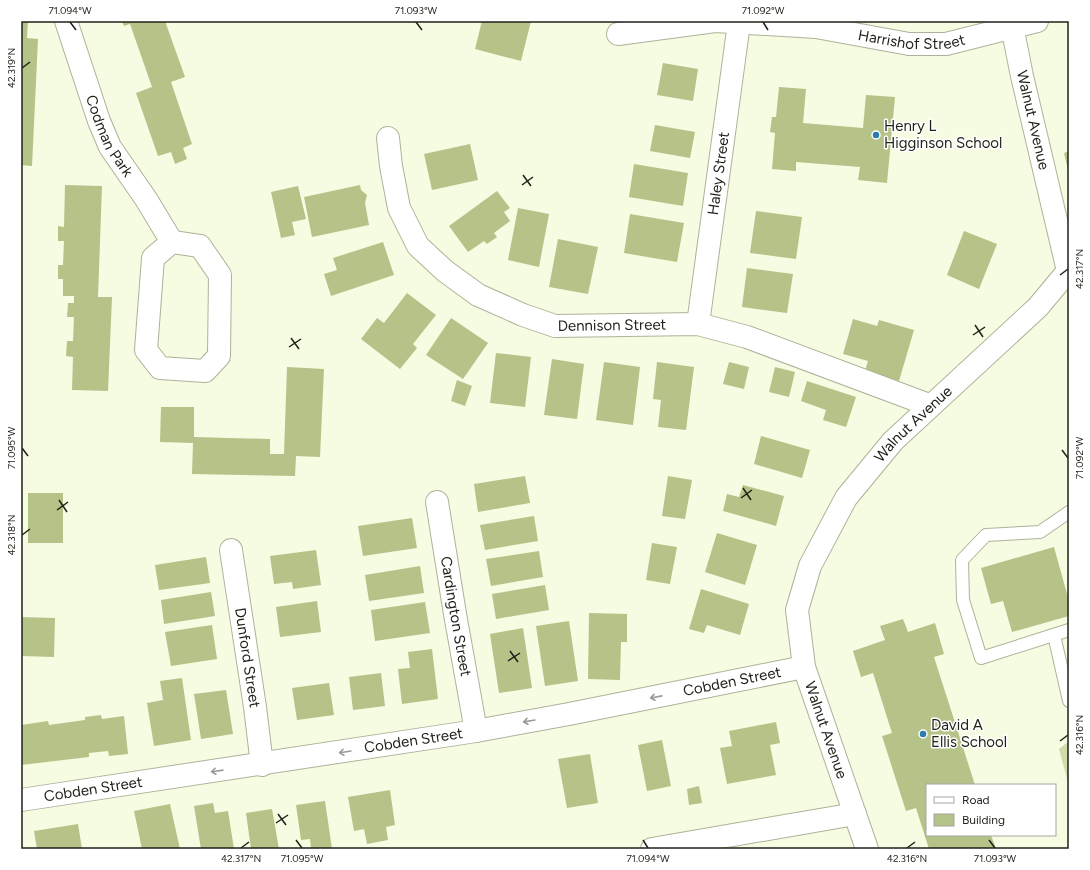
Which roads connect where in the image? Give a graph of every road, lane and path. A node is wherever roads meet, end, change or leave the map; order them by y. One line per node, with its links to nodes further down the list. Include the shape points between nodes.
1 (66, 21): 7 (street, Codman Park, via 110,147)
2 (1037, 21): 4 (street, Harrishof Street)
3 (739, 22): 4 (street, Harrishof Street, via 816,27 909,44 946,44); 5 (street, Harrishof Street, via 715,21); 9 (street, Haley Street)
4 (1012, 24): 8 (street, Walnut Avenue)
5 (618, 34)
6 (388, 138): 9 (street, Dennison Street, via 399,208 418,246 445,271 478,294 522,315 555,326)
7 (172, 242): 7 (street, via 153,258 146,350 160,368 205,371 218,356 220,275 200,246)
8 (1069, 272): 10 (street, Walnut Avenue, via 1000,344)
9 (698, 324): 10 (street, Dennison Street, via 747,337)
10 (929, 405): 16 (street, Walnut Avenue, via 893,440 846,498 810,566 797,610)
11 (437, 502): 18 (street, Cardington Street)
12 (1069, 512): 15 (lane, via 1040,532 986,535 962,560 963,600 981,658)
13 (231, 550): 19 (street, Dunford Street)
14 (1069, 630): 15 (lane)
15 (1054, 635): 17 (lane)
16 (804, 667): 18 (street, Cobden Street, one-way to 18); 21 (street, Walnut Avenue)
17 (1069, 701)
18 (476, 731): 19 (street, Cobden Street, one-way to 19)
19 (262, 765): 20 (street, Cobden Street, one-way to 20)
20 (21, 800)
21 (855, 814): 22 (street); 23 (street, Walnut Avenue)
22 (652, 849)
23 (868, 849)

